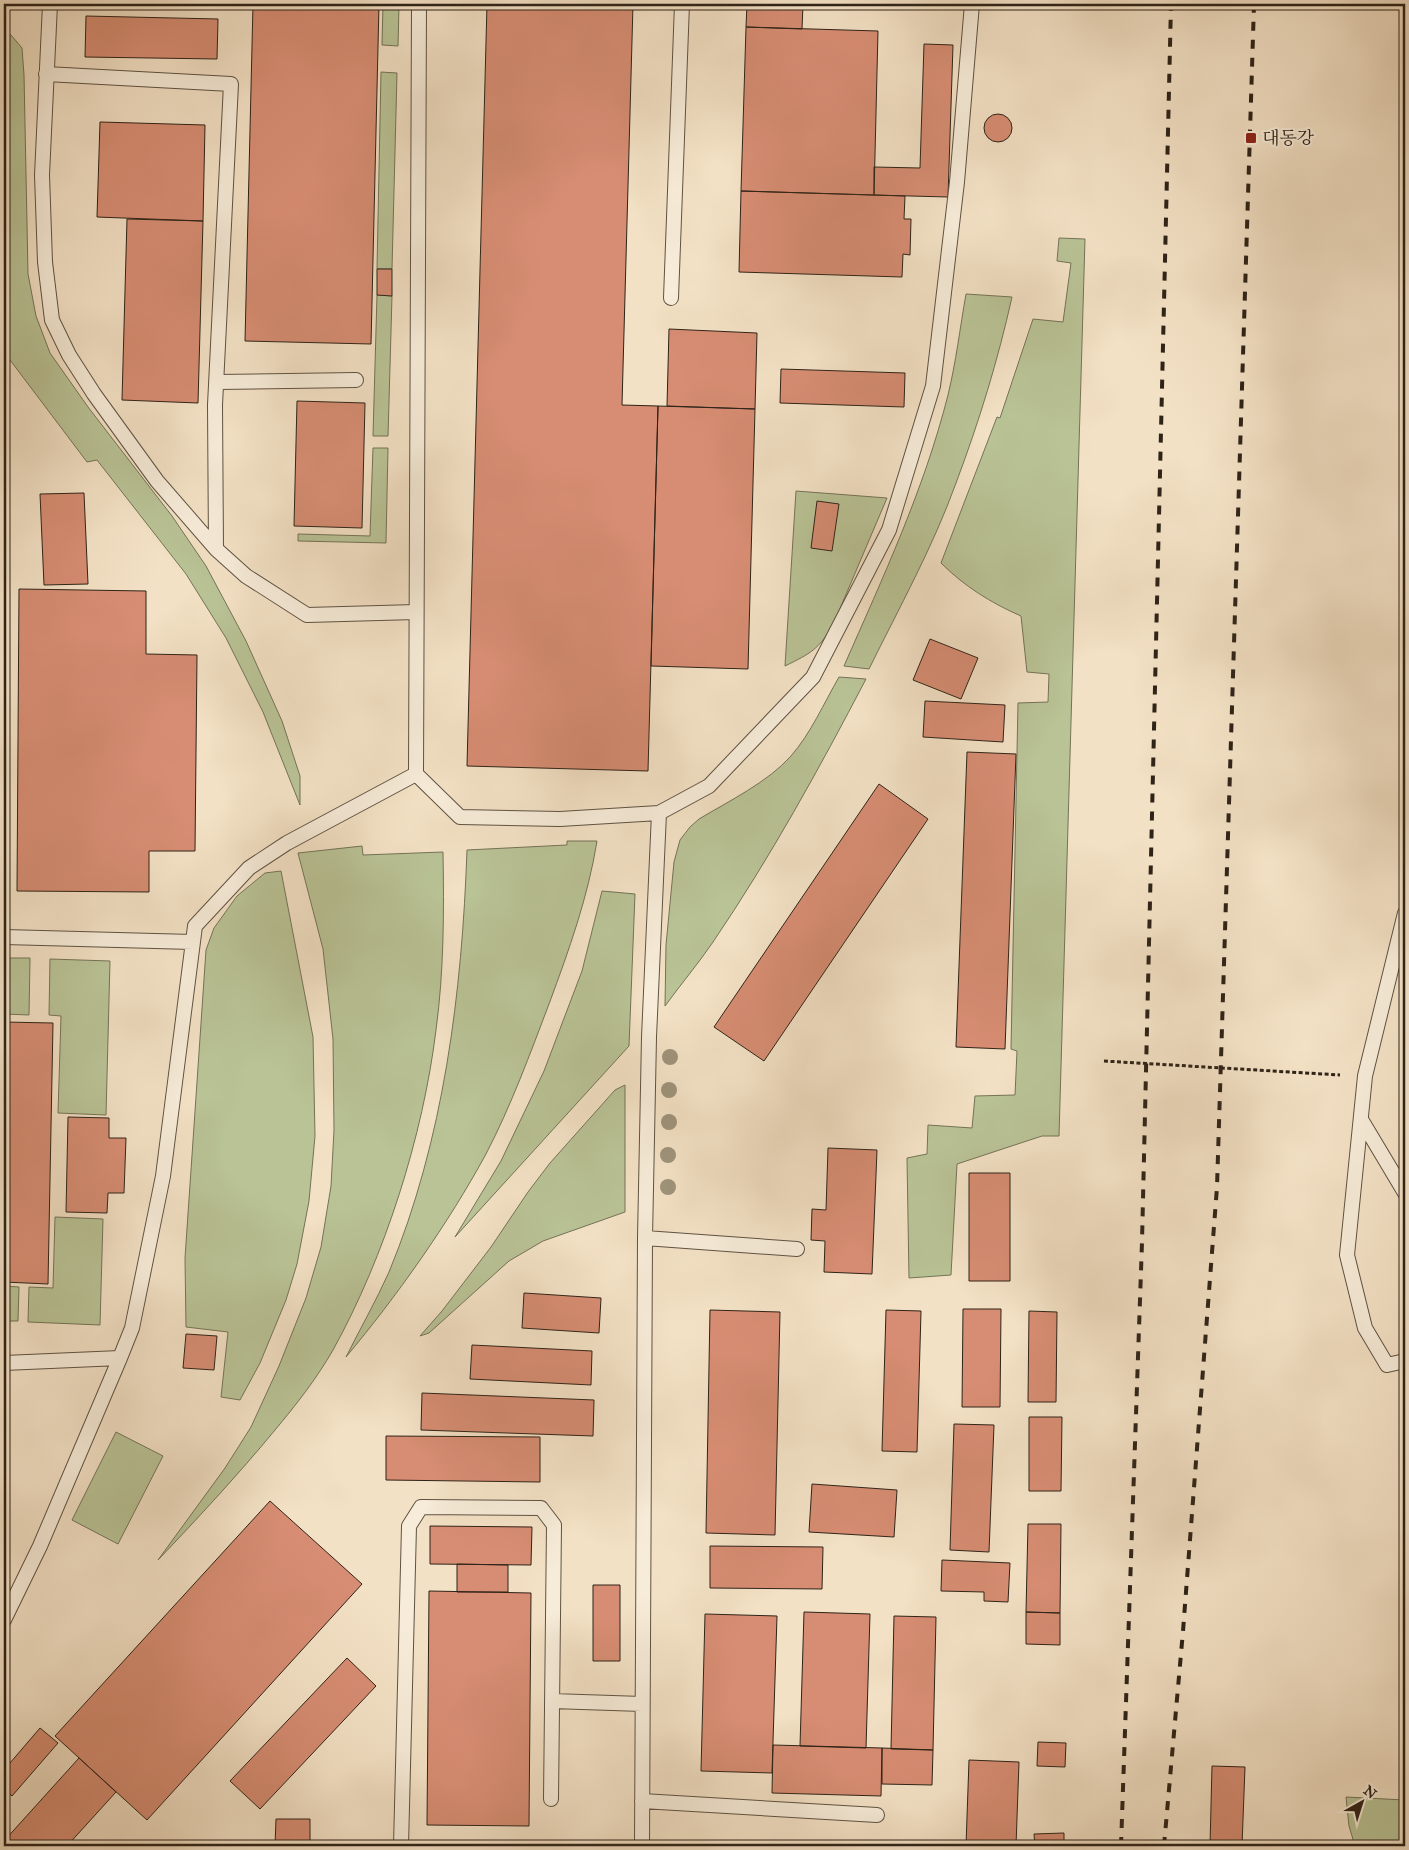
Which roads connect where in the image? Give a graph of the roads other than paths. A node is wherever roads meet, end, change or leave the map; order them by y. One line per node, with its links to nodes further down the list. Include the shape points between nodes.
1 (50, 4): 5 (lane)
2 (419, 4): 10 (lane)
3 (682, 4): 6 (lane)
4 (972, 4): 12 (lane, via 957,182 933,386 889,530 813,676 709,786)
5 (46, 74): 8 (lane, via 231,84); 9 (lane, via 42,175 45,262 52,320 69,355 151,473)
6 (672, 298)
7 (356, 380): 8 (lane)
8 (217, 382): 9 (lane)
9 (216, 549): 10 (lane, via 246,576 307,615)
10 (416, 612): 11 (lane)
11 (416, 774): 12 (lane, via 460,817 560,819); 15 (lane, via 287,843 250,868 195,926)
12 (659, 813): 18 (lane, via 649,1038)
13 (1405, 913): 16 (lane, via 1365,1076)
14 (4, 937): 15 (lane)
15 (193, 942): 20 (lane, via 163,1176 132,1328)
16 (1362, 1121): 17 (lane); 21 (lane, via 1347,1254 1365,1328 1387,1365)
17 (1405, 1192)
18 (645, 1238): 19 (lane); 25 (lane)
19 (796, 1249)
20 (120, 1358): 22 (lane); 23 (lane, via 40,1546)
21 (1405, 1361)
22 (4, 1362)
23 (4, 1620)
24 (552, 1701): 25 (lane); 26 (lane); 29 (lane, via 554,1525 540,1508 421,1507 409,1526)
25 (642, 1704): 27 (lane)
26 (551, 1799)
27 (642, 1801): 28 (lane); 30 (lane)
28 (877, 1815)
29 (401, 1846)
30 (642, 1846)

